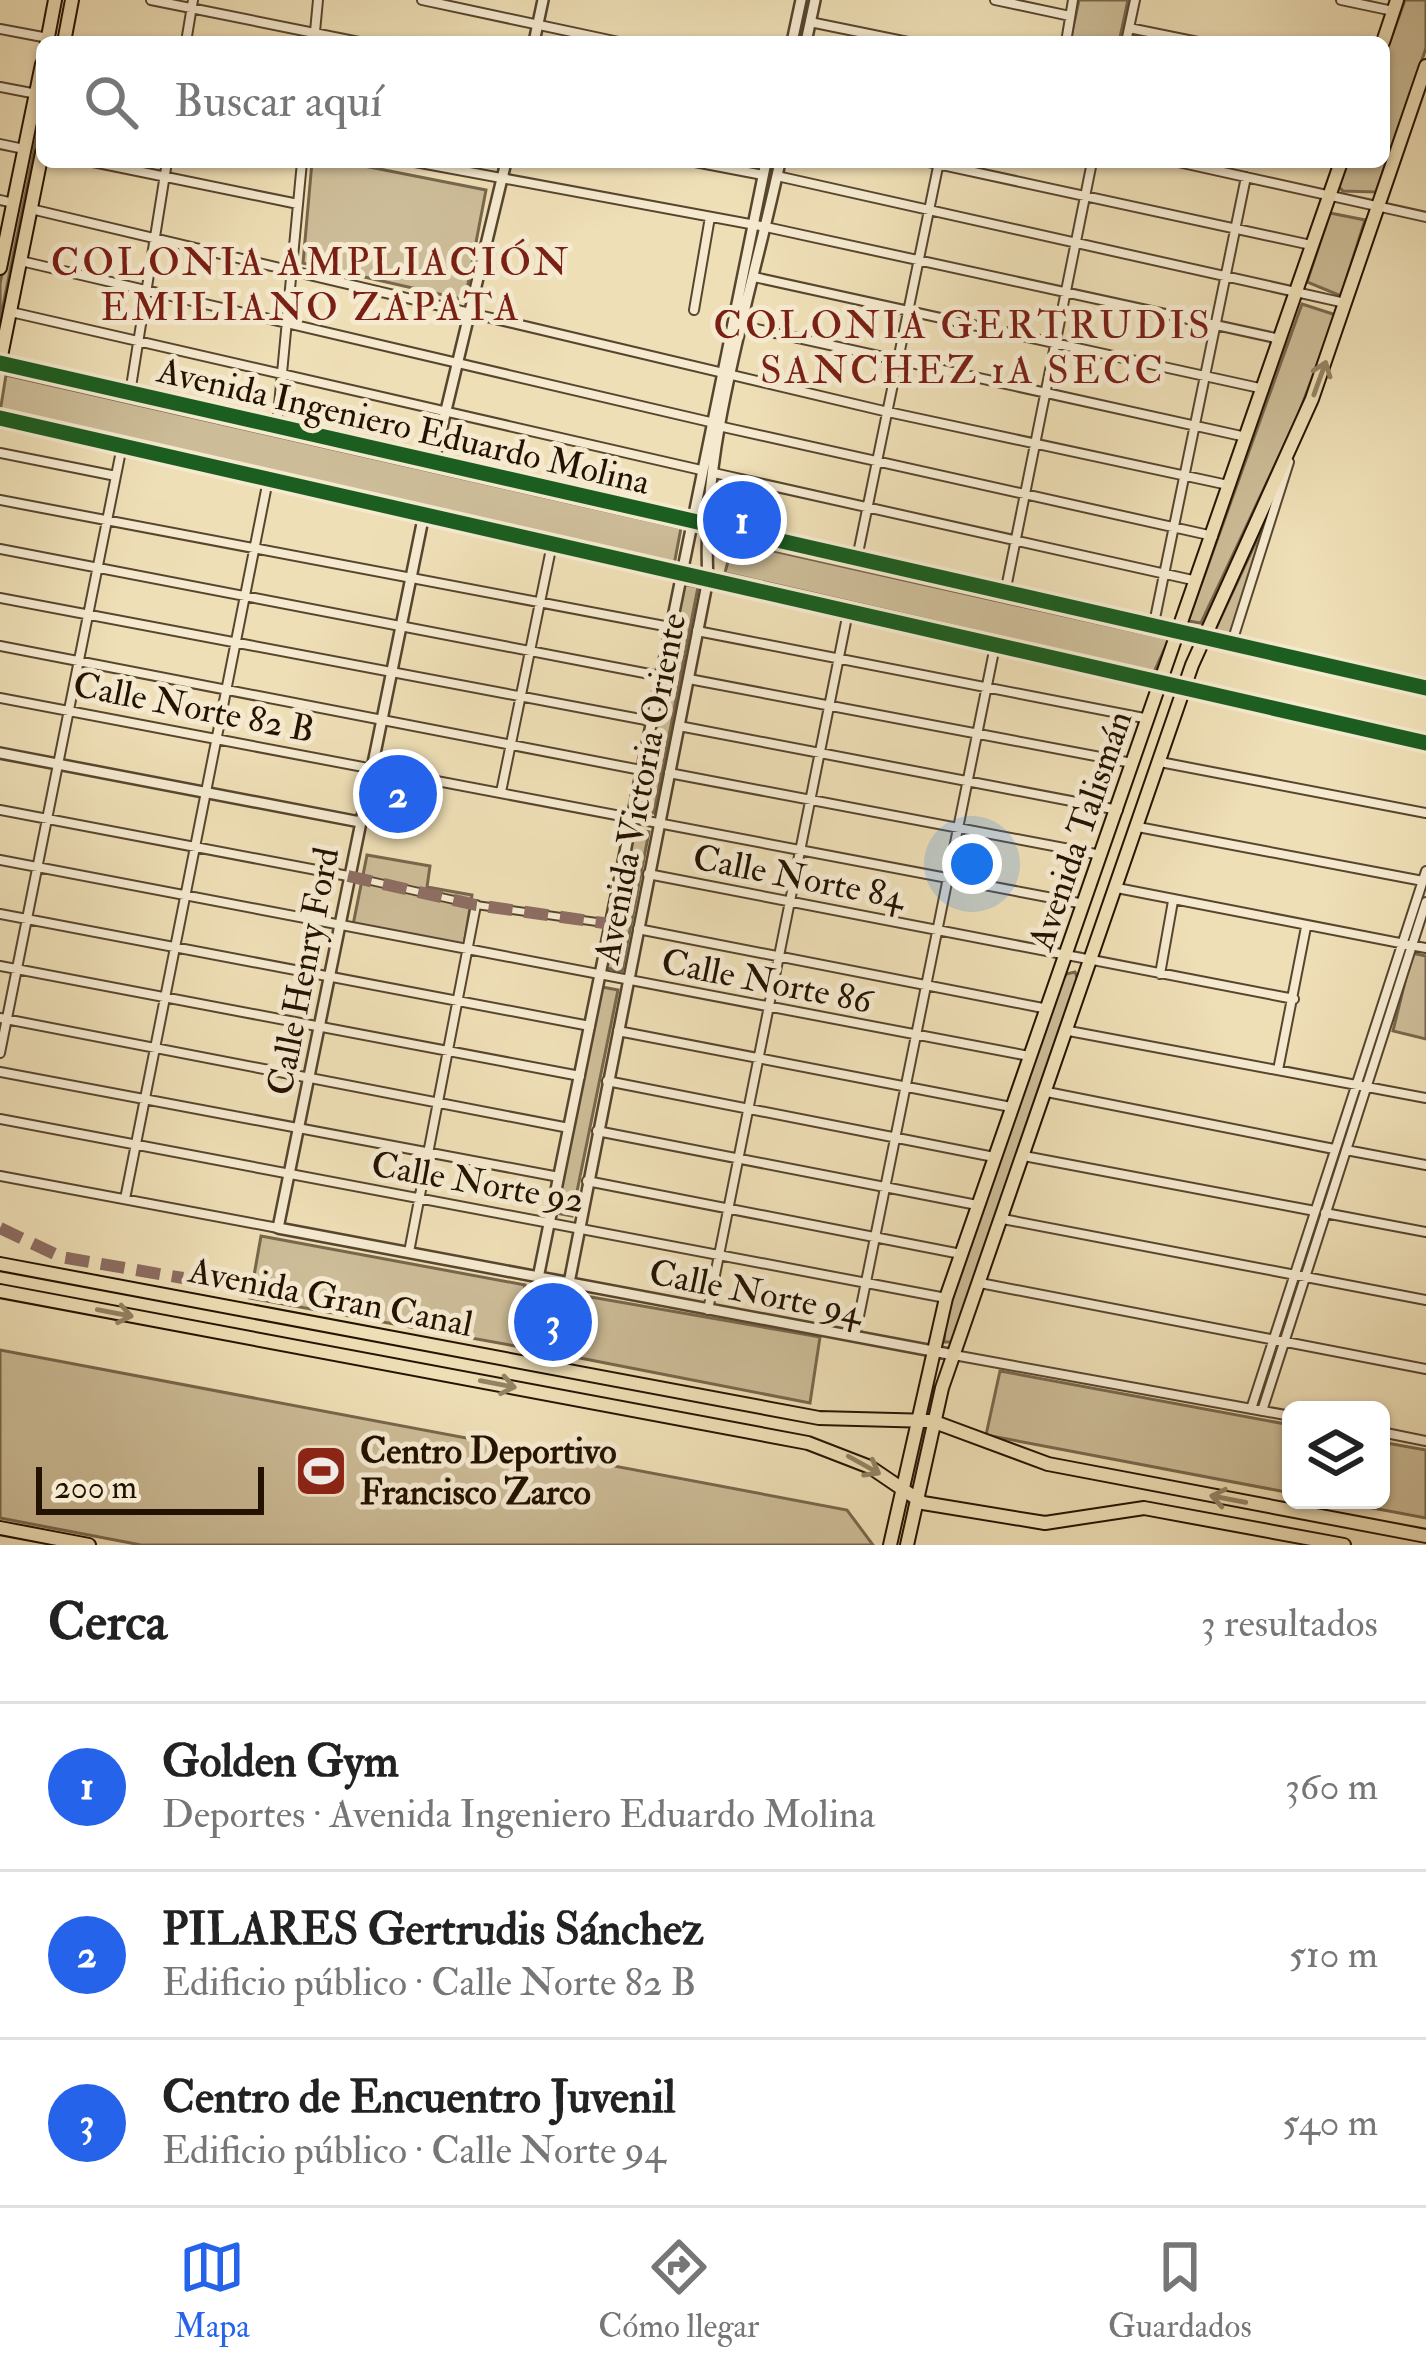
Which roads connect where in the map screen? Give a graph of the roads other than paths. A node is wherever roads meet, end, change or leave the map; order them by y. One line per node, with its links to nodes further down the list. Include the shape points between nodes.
1 (55, 0): 20 (main road)
2 (72, 0): 21 (main road)
3 (152, 0): 13 (street)
4 (318, 0): 24 (street)
5 (422, 0): 17 (street)
6 (543, 0): 17 (street)
7 (801, 0): 27 (street)
8 (815, 0): 16 (street)
9 (995, 0): 15 (street)
10 (1073, 0): 15 (street)
11 (1135, 0): 18 (street)
12 (1341, 0): 14 (street)
13 (192, 4): 22 (street); 23 (street)
14 (1395, 5): 33 (main road)
15 (1070, 16): 30 (street)
16 (810, 22): 28 (street); 29 (street)
17 (538, 25): 25 (street); 26 (street)
18 (1129, 28): 31 (street); 32 (street)
19 (0, 29): 34 (street)
20 (48, 36)
21 (67, 36)
22 (187, 36)
23 (307, 36)
24 (314, 36)
25 (535, 36)
26 (591, 36)
27 (793, 36)
28 (807, 36)
29 (879, 36)
30 (1067, 36)
31 (1127, 36)
32 (1168, 36)
33 (1384, 36)
34 (36, 37)
35 (1426, 66): 64 (main road, Avenida Talismán)
36 (0, 87): 37 (street)
37 (36, 93)
38 (36, 105): 40 (main road)
39 (0, 144): 40 (street)
40 (24, 149): 62 (main road)
41 (39, 168): 65 (main road)
42 (120, 168): 59 (street)
43 (166, 168): 59 (street)
44 (301, 168): 63 (street)
45 (450, 168): 57 (street)
46 (504, 168): 57 (street)
47 (727, 168): 55 (street)
48 (765, 168): 55 (street, Avenida Victoria Oriente)
49 (779, 168): 56 (street, Avenida Victoria Oriente)
50 (934, 168): 66 (street)
51 (959, 168): 60 (street)
52 (1091, 168): 60 (street)
53 (1205, 168): 58 (street)
54 (1339, 168): 61 (main road, Avenida Talismán)
55 (764, 175): 69 (street, Avenida Victoria Oriente)
56 (777, 176): 66 (street); 70 (street, Avenida Victoria Oriente)
57 (502, 177): 67 (street); 85 (street)
58 (1246, 177): 61 (street); 71 (street)
59 (165, 178): 63 (street); 72 (street)
60 (1086, 194): 71 (street); 73 (street)
61 (1330, 195): 64 (street); 74 (main road, Avenida Talismán)
62 (7, 202): 77 (main road)
63 (298, 204): 78 (street)
64 (1379, 206): 68 (street); 84 (main road, Avenida Talismán)
65 (31, 209): 72 (street); 76 (main road)
66 (929, 209): 73 (street); 75 (street)
67 (710, 217): 69 (street); 86 (street)
68 (1426, 217)
69 (753, 224): 70 (street); 98 (street, Avenida Victoria Oriente)
70 (766, 227): 75 (street); 80 (street, Avenida Victoria Oriente)
71 (1235, 228): 74 (street); 79 (street)
72 (155, 237): 78 (street); 82 (street)
73 (1076, 242): 79 (street); 83 (street)
74 (1312, 245): 81 (main road, Avenida Talismán)
75 (919, 260): 83 (street); 87 (street)
76 (21, 261): 82 (street); 88 (main road)
77 (1, 262)
78 (292, 268): 85 (street); 89 (street)
79 (1225, 275): 81 (street); 90 (street)
80 (754, 277): 87 (street); 91 (street, Avenida Victoria Oriente)
81 (1298, 290): 84 (street); 92 (main road, Avenida Talismán)
82 (146, 292): 89 (street); 93 (street)
83 (1066, 292): 90 (street); 94 (street)
84 (1346, 304): 112 (main road, Avenida Talismán, one-way to 84)
85 (470, 310): 97 (street); 98 (street)
86 (694, 310)
87 (909, 311): 94 (street); 96 (street)
88 (11, 312): 93 (street); 95 (main road)
89 (287, 324): 97 (street); 99 (street)
90 (1215, 324): 92 (street); 101 (street)
91 (742, 326): 96 (street); 100 (street, Avenida Victoria Oriente)
92 (1282, 339): 102 (main road, Avenida Talismán)
93 (139, 342): 99 (street); 103 (street)
94 (1056, 343): 101 (street); 104 (street)
95 (0, 362): 103 (main road, Avenida Ingeniero Eduardo Molina)
96 (899, 362): 104 (street); 106 (street)
97 (457, 363): 105 (street); 108 (street)
98 (720, 371): 100 (street); 108 (street, Avenida Victoria Oriente)
99 (283, 374): 105 (street); 110 (street)
100 (733, 376): 106 (street); 111 (street, Avenida Victoria Oriente)
101 (1204, 376): 102 (street); 109 (street)
102 (1265, 389): 113 (main road, Avenida Talismán)
103 (130, 394): 110 (main road, Avenida Ingeniero Eduardo Molina)
104 (1045, 394): 109 (street); 115 (street)
105 (445, 410): 117 (street); 119 (street)
106 (888, 412): 115 (street); 118 (street)
107 (0, 418): 114 (main road)
108 (710, 422): 119 (street, Avenida Victoria Oriente)
109 (1194, 425): 113 (street); 122 (street)
110 (278, 426): 117 (main road, Avenida Ingeniero Eduardo Molina)
111 (723, 428): 118 (street); 120 (street, Avenida Victoria Oriente)
112 (1298, 434): 155 (main road, Avenida Talismán); 158 (street, Avenida Talismán)
113 (1248, 437): 124 (main road, Avenida Talismán)
114 (122, 446): 121 (street); 123 (main road)
115 (1035, 446): 122 (street); 125 (street)
116 (0, 453): 121 (street)
117 (434, 460): 130 (main road, Avenida Ingeniero Eduardo Molina)
118 (877, 464): 125 (street); 127 (street)
119 (701, 470): 130 (street, Avenida Victoria Oriente)
120 (714, 473): 127 (street); 130 (street, Avenida Victoria Oriente)
121 (116, 476): 129 (street)
122 (1184, 476): 124 (street); 131 (street)
123 (268, 480): 128 (main road); 136 (street)
124 (1231, 486): 132 (main road, Avenida Talismán)
125 (1025, 495): 131 (street); 133 (street)
126 (0, 500): 129 (street)
127 (866, 511): 133 (street); 137 (street)
128 (424, 514): 134 (main road); 141 (street, Calle Henry Ford)
129 (107, 520): 136 (street); 138 (street)
130 (698, 522): 137 (main road, Avenida Ingeniero Eduardo Molina); 139 (street, Avenida Victoria Oriente); 142 (street, Avenida Victoria Oriente)
131 (1173, 527): 132 (street); 140 (street)
132 (1215, 536): 143 (main road, Avenida Talismán)
133 (1015, 542): 140 (street); 144 (street)
134 (552, 544): 139 (main road); 147 (street)
135 (0, 549): 138 (street)
136 (254, 549): 141 (street); 145 (street)
137 (857, 560): 144 (main road, Avenida Ingeniero Eduardo Molina)
138 (98, 568): 145 (street); 149 (street)
139 (683, 574): 142 (main road); 151 (street, Avenida Victoria Oriente)
140 (1164, 574): 143 (street); 152 (street)
141 (410, 578): 147 (street); 150 (street, Calle Henry Ford)
142 (708, 579): 148 (main road); 153 (street, Avenida Victoria Oriente)
143 (1197, 581): 154 (main road, Avenida Talismán)
144 (1005, 593): 152 (main road, Avenida Ingeniero Eduardo Molina)
145 (244, 595): 150 (street); 156 (street)
146 (0, 598): 149 (street)
147 (540, 602): 151 (street); 160 (street)
148 (848, 612): 157 (main road); 162 (street)
149 (88, 614): 156 (street); 163 (street)
150 (400, 624): 160 (street); 165 (street, Calle Henry Ford)
151 (670, 627): 166 (street, Avenida Victoria Oriente)
152 (1153, 628): 154 (main road, Avenida Ingeniero Eduardo Molina)
153 (698, 632): 162 (street); 167 (street, Avenida Victoria Oriente)
154 (1180, 633): 155 (main road, Avenida Ingeniero Eduardo Molina); 161 (main road, Avenida Talismán)
155 (1202, 638): 158 (main road, Avenida Ingeniero Eduardo Molina); 164 (main road, Avenida Talismán)
156 (236, 642): 165 (street); 172 (street)
157 (995, 644): 168 (main road); 170 (street)
158 (1231, 644): 171 (main road, Avenida Ingeniero Eduardo Molina)
159 (0, 646): 163 (street)
160 (530, 650): 166 (street); 173 (street)
161 (1172, 658): 164 (main road); 168 (main road, Avenida Talismán)
162 (838, 659): 170 (street); 175 (street)
163 (78, 661): 172 (street); 176 (street)
164 (1192, 665): 169 (main road, Avenida Talismán)
165 (391, 672): 173 (street); 178 (street, Calle Henry Ford)
166 (660, 676): 179 (street, Avenida Victoria Oriente)
167 (688, 680): 175 (street); 180 (street, Avenida Victoria Oriente)
168 (1162, 681): 169 (main road); 177 (main road, Avenida Talismán)
169 (1185, 687): 183 (main road); 187 (main road, Avenida Talismán)
170 (985, 688): 177 (street); 181 (street)
171 (1426, 688)
172 (226, 689): 178 (street); 182 (street)
173 (521, 697): 179 (street); 184 (street)
174 (0, 698): 176 (street, Calle Norte 82 B)
175 (829, 706): 181 (street); 186 (street)
176 (68, 710): 182 (street, Calle Norte 82 B); 188 (street)
177 (1149, 718): 189 (main road, Avenida Talismán)
178 (381, 719): 184 (street); 190 (street, Calle Henry Ford)
179 (651, 721): 191 (street, Avenida Victoria Oriente)
180 (679, 726): 186 (street); 192 (street, Avenida Victoria Oriente)
181 (976, 735): 189 (street); 193 (street)
182 (217, 737): 190 (street, Calle Norte 82 B); 195 (street)
183 (1426, 743)
184 (511, 744): 191 (street); 194 (street)
185 (0, 753): 188 (street)
186 (819, 754): 193 (street); 196 (street)
187 (1160, 762): 199 (street); 204 (main road, Avenida Talismán)
188 (57, 764): 195 (street); 201 (street)
189 (1134, 764): 198 (main road, Avenida Talismán)
190 (371, 767): 194 (street, Calle Norte 82 B); 203 (street, Calle Henry Ford)
191 (641, 770): 200 (street, Avenida Victoria Oriente)
192 (669, 773): 196 (street); 202 (street, Avenida Victoria Oriente)
193 (967, 782): 198 (street); 205 (street)
194 (501, 792): 200 (street, Calle Norte 82 B)
195 (205, 793): 203 (street); 206 (street)
196 (810, 801): 205 (street); 207 (street)
197 (0, 810): 201 (street)
198 (1118, 810): 208 (main road, Avenida Talismán)
199 (1426, 813)
200 (632, 815): 202 (street, Calle Norte 82 B); 224 (street, Avenida Victoria Oriente)
201 (46, 819): 206 (street); 210 (street)
202 (659, 821): 207 (street, Calle Norte 82 B); 211 (street, Avenida Victoria Oriente)
203 (360, 822): 212 (street, Calle Henry Ford)
204 (1138, 827): 214 (street); 215 (main road, Avenida Talismán)
205 (957, 829): 208 (street); 213 (street)
206 (195, 847): 212 (street); 216 (street)
207 (800, 850): 213 (street, Calle Norte 82 B); 218 (street)
208 (1102, 855): 220 (main road, Avenida Talismán)
209 (0, 860): 210 (street, Calle Norte 86)
210 (37, 867): 216 (street, Calle Norte 86); 223 (street)
211 (648, 874): 218 (street, Calle Norte 84); 227 (street, Avenida Victoria Oriente)
212 (348, 876): 221 (street); 225 (street, Calle Henry Ford)
213 (947, 876): 220 (street, Calle Norte 82 B); 228 (street)
214 (1424, 876): 229 (street)
215 (1117, 888): 217 (street); 235 (main road, Avenida Talismán)
216 (184, 897): 225 (street, Calle Norte 86); 230 (street)
217 (1173, 901): 226 (street); 238 (street)
218 (790, 902): 228 (street, Calle Norte 84); 234 (street)
219 (1426, 902): 229 (street)
220 (1086, 904): 233 (main road, Avenida Talismán)
221 (476, 905): 224 (street); 232 (street)
222 (0, 914): 223 (street)
223 (26, 919): 230 (street); 237 (street)
224 (610, 924): 239 (street, Avenida Victoria Oriente)
225 (338, 926): 232 (street, Calle Norte 86); 240 (street, Calle Henry Ford)
226 (1306, 927): 229 (street); 243 (street)
227 (638, 929): 234 (street); 241 (street, Avenida Victoria Oriente)
228 (937, 931): 233 (street, Calle Norte 84); 242 (street)
229 (1407, 945): 231 (street); 265 (street)
230 (174, 948): 240 (street); 244 (street)
231 (1426, 948)
232 (467, 951): 239 (street, Calle Norte 86); 245 (street)
233 (1069, 955): 235 (street, Calle Norte 84); 247 (main road, Avenida Talismán)
234 (778, 957): 242 (street); 246 (street)
235 (1090, 960): 238 (street, Calle Norte 84); 252 (main road, Avenida Talismán)
236 (0, 966): 237 (street)
237 (17, 969): 244 (street); 248 (street)
238 (1160, 974): 243 (street, Calle Norte 84)
239 (601, 976): 241 (street, Calle Norte 86); 249 (street, Avenida Victoria Oriente)
240 (328, 977): 245 (street); 250 (street, Calle Henry Ford)
241 (628, 981): 246 (street, Calle Norte 86); 251 (street, Avenida Victoria Oriente)
242 (926, 986): 247 (street); 253 (street)
243 (1294, 999): 259 (street)
244 (164, 1000): 250 (street); 254 (street)
245 (458, 1003): 249 (street); 255 (street)
246 (767, 1007): 253 (street, Calle Norte 86); 258 (street)
247 (1048, 1009): 257 (main road, Avenida Talismán)
248 (3, 1018): 254 (street); 256 (street)
249 (590, 1026): 261 (street, Avenida Victoria Oriente)
250 (319, 1027): 255 (street); 262 (street, Calle Henry Ford)
251 (616, 1031): 258 (street); 263 (street, Avenida Victoria Oriente)
252 (1069, 1031): 259 (street); 266 (main road, Avenida Talismán)
253 (915, 1035): 257 (street, Calle Norte 86); 264 (street)
254 (154, 1049): 262 (street); 268 (street)
255 (447, 1052): 261 (street); 269 (street)
256 (0, 1053)
257 (1029, 1056): 270 (main road, Avenida Talismán)
258 (757, 1058): 264 (street); 271 (street)
259 (1278, 1070): 265 (street)
260 (0, 1072): 268 (street)
261 (580, 1076): 273 (street, Avenida Victoria Oriente)
262 (308, 1077): 269 (street); 274 (street, Calle Henry Ford)
263 (605, 1080): 271 (street); 275 (street, Avenida Victoria Oriente)
264 (905, 1086): 270 (street); 276 (street)
265 (1360, 1086): 267 (street); 278 (street); 279 (street)
266 (1047, 1092): 278 (street); 281 (main road, Avenida Talismán)
267 (1426, 1098)
268 (143, 1100): 274 (street); 277 (street)
269 (437, 1102): 273 (street); 280 (street)
270 (1011, 1106): 282 (main road, Avenida Talismán)
271 (747, 1108): 276 (street); 283 (street)
272 (0, 1120): 277 (street, Calle Norte 92)
273 (569, 1127): 287 (street, Avenida Victoria Oriente)
274 (297, 1128): 280 (street); 285 (street, Calle Henry Ford)
275 (596, 1131): 283 (street); 288 (street, Avenida Victoria Oriente)
276 (895, 1137): 282 (street); 289 (street)
277 (134, 1145): 285 (street, Calle Norte 92); 291 (street)
278 (1334, 1149): 294 (street)
279 (1346, 1150): 284 (street); 294 (street)
280 (427, 1151): 287 (street); 290 (street)
281 (1024, 1156): 294 (street); 295 (main road, Avenida Talismán)
282 (994, 1157): 292 (main road, Avenida Talismán)
283 (736, 1159): 289 (street); 293 (street)
284 (1426, 1165)
285 (289, 1174): 290 (street, Calle Norte 92); 298 (street, Calle Henry Ford)
286 (0, 1175): 291 (street, Calle Norte 94)
287 (559, 1177): 296 (street, Avenida Victoria Oriente)
288 (586, 1181): 293 (street); 297 (street, Avenida Victoria Oriente)
289 (886, 1186): 292 (street); 300 (street)
290 (419, 1197): 296 (street, Calle Norte 92); 301 (street)
291 (124, 1199): 298 (street, Calle Norte 94)
292 (977, 1205): 303 (main road, Avenida Talismán)
293 (726, 1209): 300 (street); 302 (street)
294 (1320, 1212): 299 (street); 305 (street)
295 (1003, 1220): 305 (street); 309 (main road, Avenida Talismán)
296 (549, 1223): 297 (street, Calle Norte 92); 306 (street, Avenida Victoria Oriente)
297 (577, 1226): 302 (street, Calle Norte 92); 308 (street, Avenida Victoria Oriente)
298 (278, 1228): 301 (street, Calle Norte 94)
299 (1426, 1232)
300 (875, 1236): 303 (street); 307 (street)
301 (409, 1252): 306 (street, Calle Norte 94)
302 (717, 1253): 307 (street, Calle Norte 92); 313 (street)
303 (961, 1254): 311 (main road, Avenida Talismán)
304 (0, 1264): 323 (main road, Avenida Gran Canal, via 800,1414)
305 (1300, 1276): 312 (street); 315 (street)
306 (538, 1278): 308 (street, Calle Norte 94)
307 (866, 1282): 311 (street, Calle Norte 92); 314 (street)
308 (568, 1283): 313 (street, Calle Norte 94)
309 (980, 1283): 315 (street); 317 (main road, Avenida Talismán)
310 (0, 1292): 327 (main road, Avenida Gran Canal, one-way to 327, via 808,1443)
311 (946, 1298): 316 (main road, Avenida Talismán)
312 (1426, 1300)
313 (707, 1310): 314 (street, Calle Norte 94)
314 (855, 1337): 316 (street, Calle Norte 94)
315 (1280, 1340): 318 (street); 319 (street); 320 (street)
316 (929, 1353): 317 (street, Calle Norte 94); 323 (main road, Avenida Talismán)
317 (954, 1355): 319 (street, Calle Norte 94); 322 (main road, Avenida Talismán)
318 (1426, 1369)
319 (1251, 1409): 320 (street, Calle Norte 94)
320 (1262, 1411): 321 (street, Calle Norte 94)
321 (1282, 1414)
322 (932, 1420): 323 (main road, Avenida Gran Canal); 326 (main road, Avenida Talismán); 330 (main road, Avenida Gran Canal, one-way to 322, via 1048,1464)
323 (916, 1422): 326 (main road, Avenida Talismán)
324 (1390, 1434): 325 (street)
325 (1426, 1441)
326 (917, 1454): 327 (main road); 328 (main road)
327 (903, 1489): 328 (main road, Avenida Gran Canal); 333 (main road)
328 (916, 1498): 334 (main road); 335 (main road, Avenida Gran Canal, via 1045,1523 1144,1508)
329 (0, 1528): 331 (main road)
330 (1426, 1536)
331 (40, 1540): 332 (main road)
332 (89, 1545)
333 (890, 1545)
334 (907, 1545)
335 (1344, 1545)

